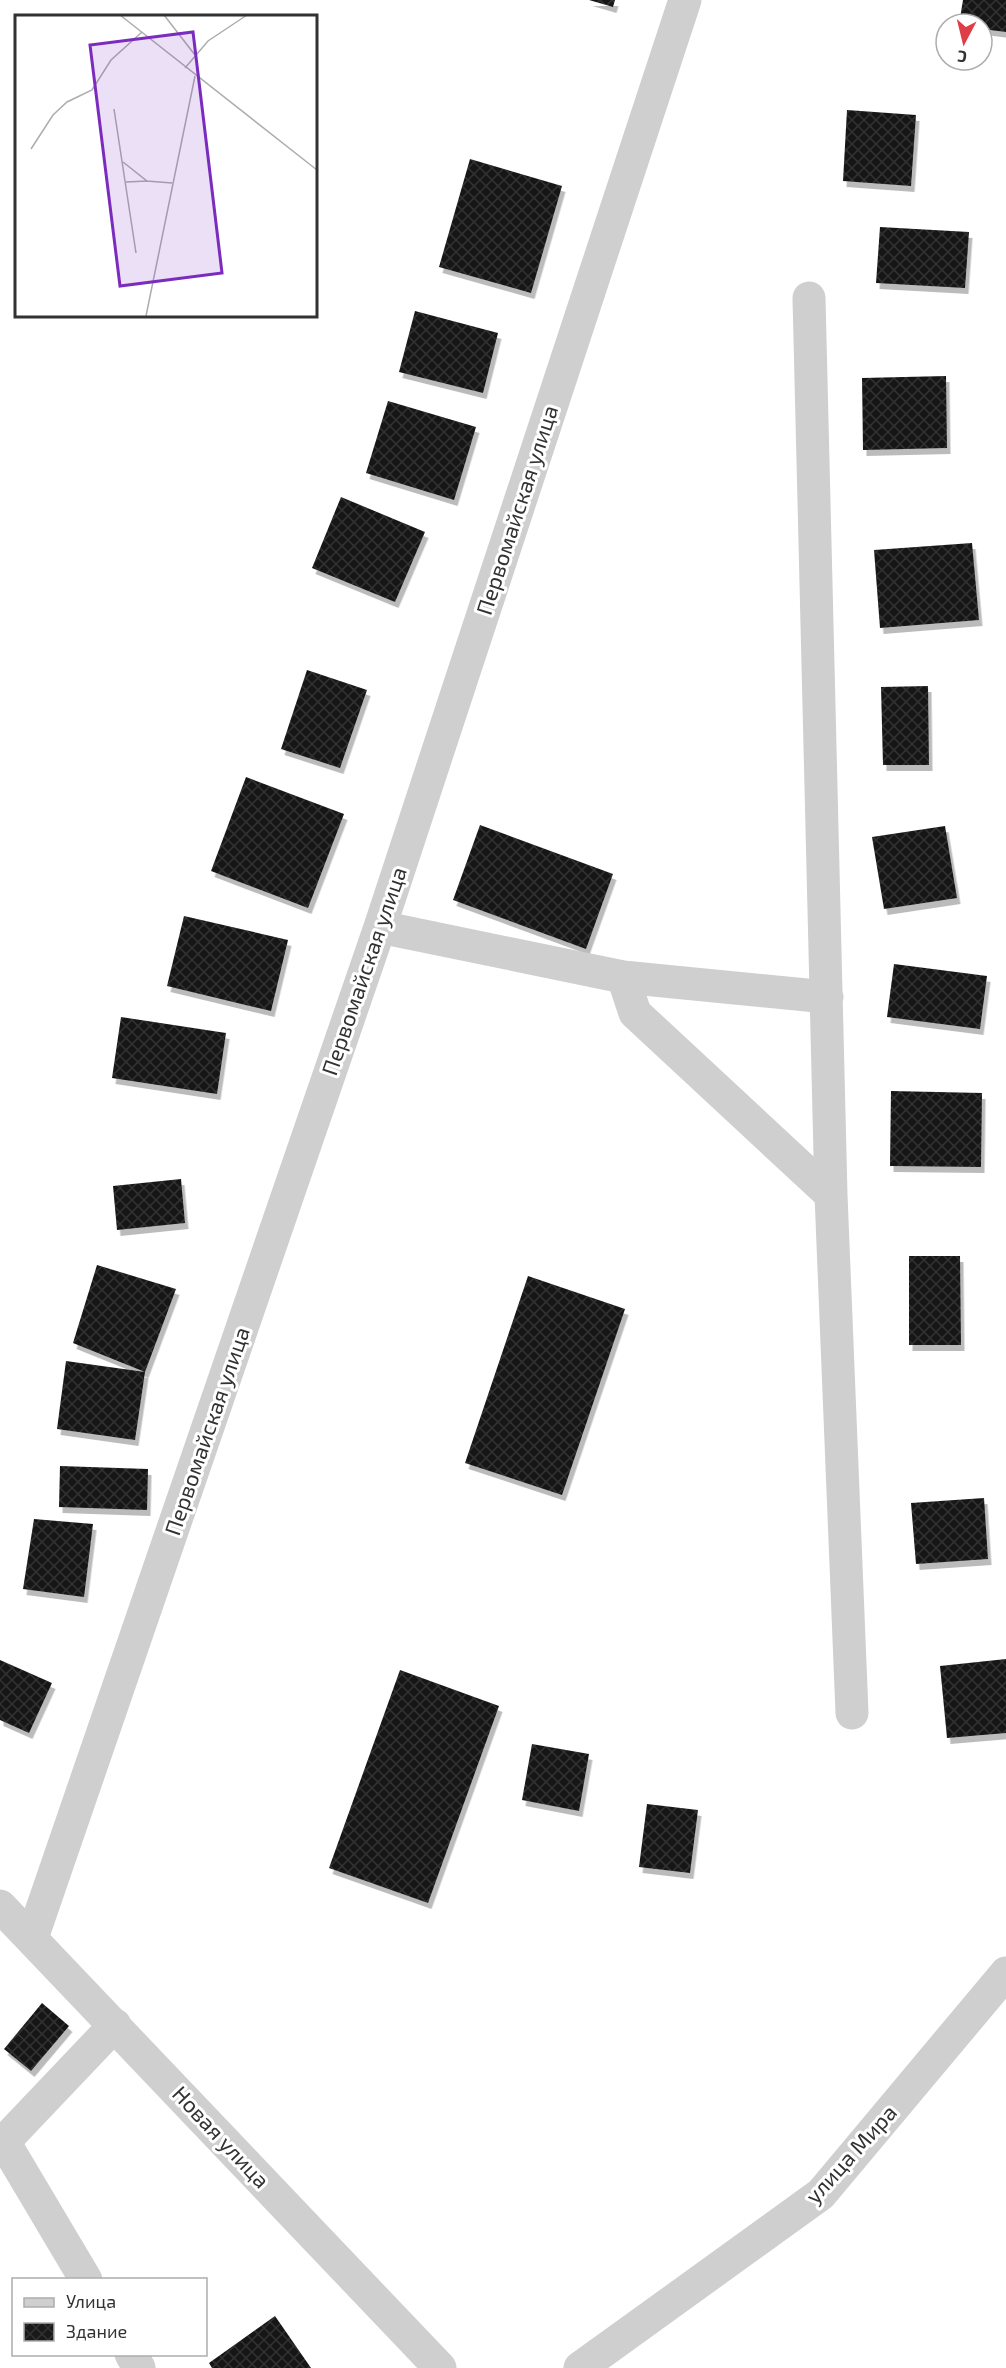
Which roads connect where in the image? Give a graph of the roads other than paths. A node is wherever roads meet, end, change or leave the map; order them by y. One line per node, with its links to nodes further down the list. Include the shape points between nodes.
1 (685, 0): 3 (street, Первомайская улица)
2 (810, 298): 5 (street)
3 (380, 927): 4 (street); 9 (street, Первомайская улица)
4 (623, 977): 5 (street); 6 (street, via 635,1013)
5 (827, 997): 6 (street)
6 (831, 1195): 7 (street)
7 (852, 1713)
8 (0, 1906): 9 (street, Новая улица)
9 (32, 1938): 11 (street, Новая улица)
10 (1006, 1973): 15 (street, улица Мира, via 820,2194)
11 (115, 2025): 12 (street); 14 (street, Новая улица)
12 (2, 2144): 13 (street)
13 (85, 2278)
14 (440, 2368)
15 (580, 2368)

